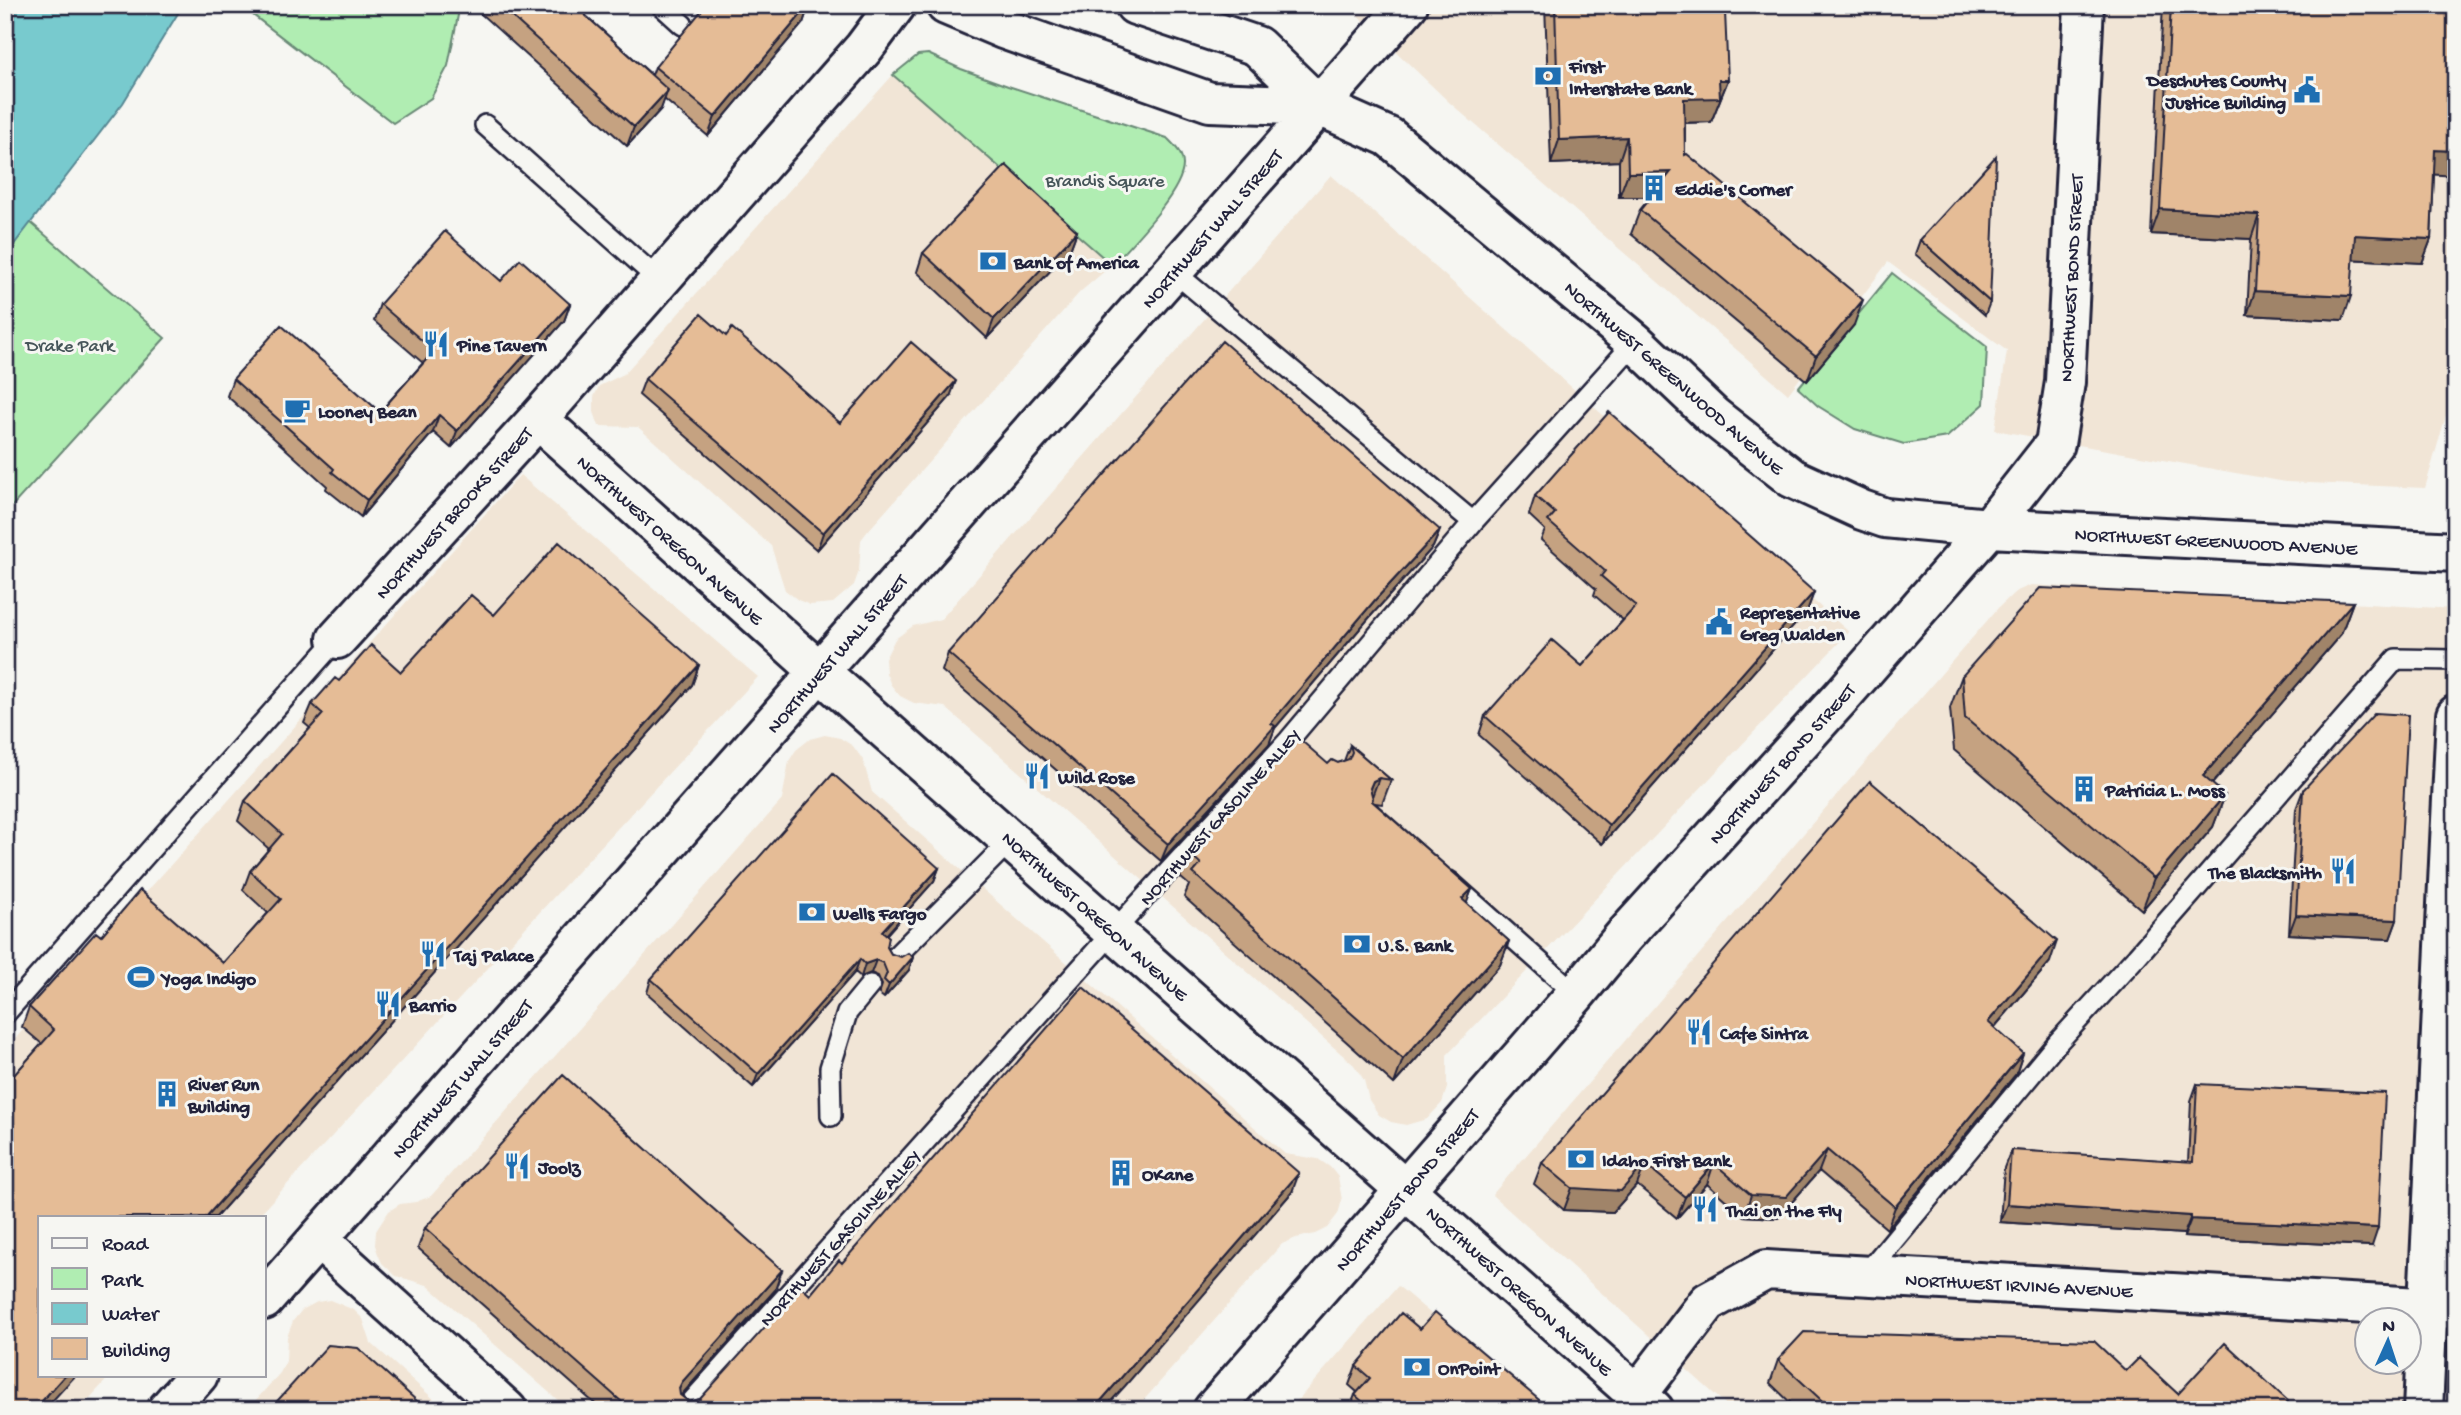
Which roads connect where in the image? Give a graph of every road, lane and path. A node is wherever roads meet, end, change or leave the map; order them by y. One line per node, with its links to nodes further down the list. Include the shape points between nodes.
1 (661, 5): 7 (lane)
2 (896, 5): 11 (main road, NORTHWEST BROOKS STREET, via 864,48)
3 (946, 5): 8 (main road, via 1210,102)
4 (1135, 5): 8 (main road, via 1257,46)
5 (1408, 5): 8 (main road, NORTHWEST WALL STREET)
6 (2084, 5): 15 (main road, NORTHWEST BOND STREET, via 2065,382 2055,444)
7 (683, 24)
8 (1319, 106): 10 (main road, NORTHWEST WALL STREET); 12 (main road, NORTHWEST GREENWOOD AVENUE, via 1389,137)
9 (485, 125): 11 (lane)
10 (1173, 271): 14 (lane); 19 (main road, NORTHWEST WALL STREET)
11 (659, 280): 13 (main road, NORTHWEST BROOKS STREET)
12 (1635, 342): 14 (lane, NORTHWEST GASOLINE ALLEY); 15 (main road, NORTHWEST GREENWOOD AVENUE, via 1713,416 1793,478 1885,518)
13 (538, 419): 17 (main road, NORTHWEST BROOKS STREET); 19 (main road, NORTHWEST OREGON AVENUE)
14 (1474, 522): 23 (lane, NORTHWEST GASOLINE ALLEY, via 1295,745)
15 (1989, 528): 16 (main road, NORTHWEST GREENWOOD AVENUE); 27 (main road, NORTHWEST BOND STREET)
16 (2456, 552)
17 (337, 639): 28 (lane, NORTHWEST BROOKS STREET)
18 (2456, 660): 32 (lane, via 2396,659 2058,1042)
19 (819, 671): 21 (main road, NORTHWEST OREGON AVENUE); 31 (main road, NORTHWEST WALL STREET)
20 (2456, 715): 24 (main road)
21 (1011, 840): 23 (main road, NORTHWEST OREGON AVENUE); 25 (lane)
22 (1433, 867): 27 (lane)
23 (1114, 932): 30 (main road, NORTHWEST OREGON AVENUE); 39 (lane, NORTHWEST GASOLINE ALLEY)
24 (2451, 944): 34 (main road)
25 (894, 958)
26 (870, 985): 29 (lane, via 847,1013 830,1068)
27 (1576, 994): 30 (main road, NORTHWEST BOND STREET)
28 (5, 1014)
29 (831, 1116)
30 (1407, 1189): 36 (main road, NORTHWEST OREGON AVENUE); 40 (main road, NORTHWEST BOND STREET)
31 (318, 1239): 33 (main road, NORTHWEST WALL STREET); 38 (main road)
32 (1864, 1276): 34 (main road, NORTHWEST IRVING AVENUE); 36 (main road, NORTHWEST IRVING AVENUE, via 1766,1270 1708,1302)
33 (266, 1298)
34 (2442, 1308): 41 (main road)
35 (197, 1376): 37 (main road)
36 (1644, 1405)
37 (167, 1410)
38 (507, 1410)
39 (684, 1410)
40 (1213, 1410)
41 (2423, 1410)

